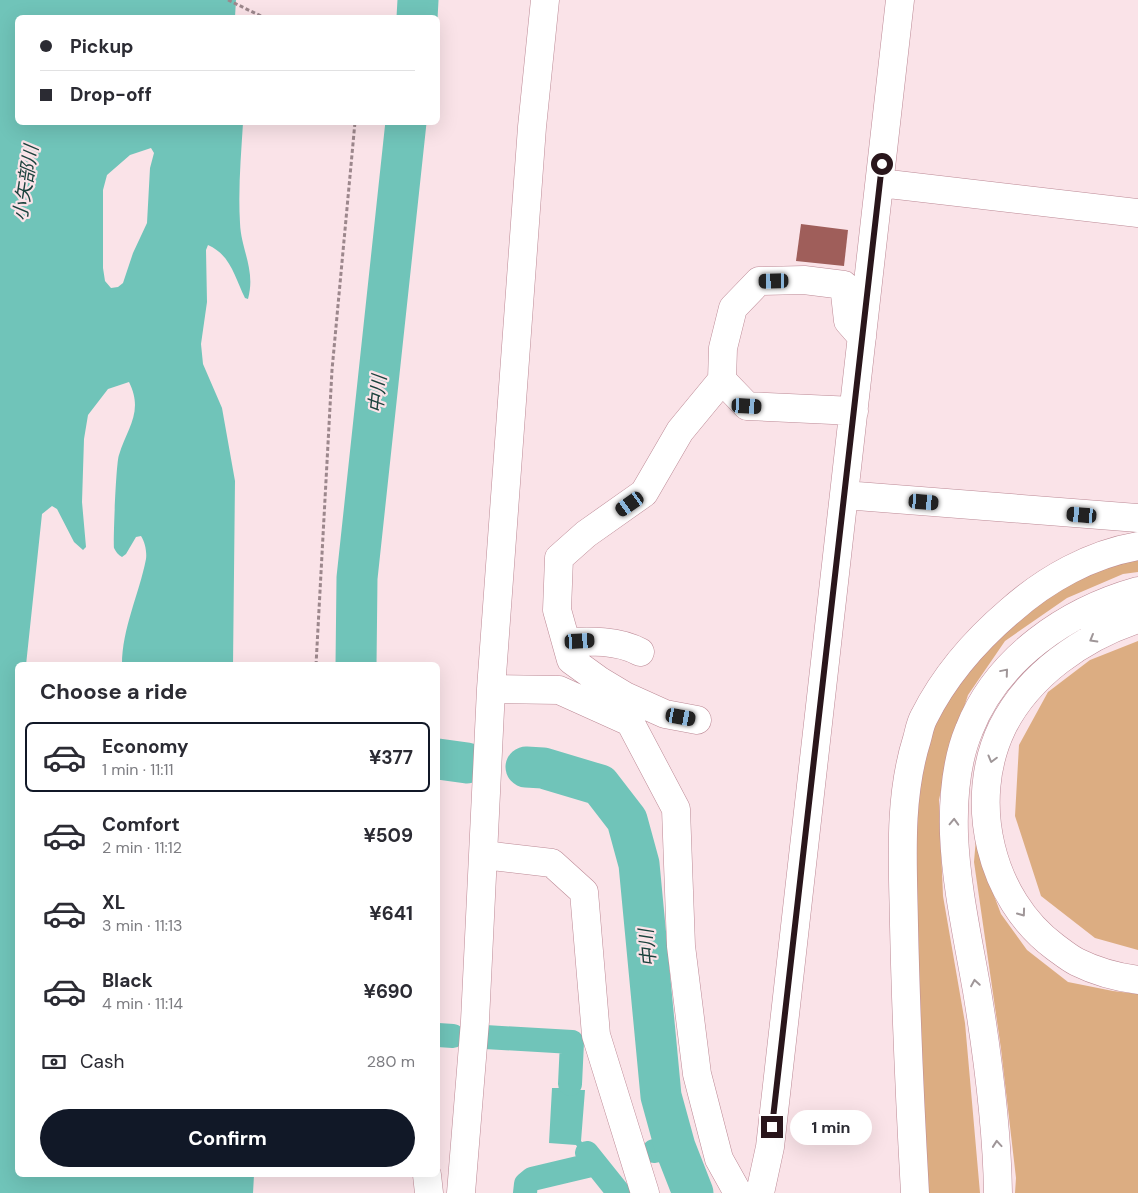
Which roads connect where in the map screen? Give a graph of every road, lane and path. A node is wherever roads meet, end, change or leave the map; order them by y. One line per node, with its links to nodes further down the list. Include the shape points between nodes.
1 (228, 0): 4 (path)
2 (544, 0): 19 (main road)
3 (900, 0): 6 (main road)
4 (259, 15)
5 (355, 125): 18 (path, via 332,370)
6 (880, 182): 7 (main road); 8 (main road)
7 (1138, 213)
8 (862, 337): 9 (main road, via 848,321 844,285 804,280 759,281 733,308 723,348); 10 (main road)
9 (722, 380): 10 (main road, via 747,406); 16 (main road, via 680,431 644,493 586,534 559,558 556,610)
10 (854, 411): 11 (main road)
11 (844, 495): 12 (main road); 28 (main road, via 770,1147)
12 (1138, 518)
13 (1138, 546): 29 (main road, via 1114,550 1071,569 1024,598 986,632 946,681 923,718 908,767 902,843)
14 (1138, 590): 30 (main road, one-way to 14, via 990,1085 956,865 955,795 960,759 969,729 985,698 1006,670 1032,645 1092,606)
15 (1138, 619): 22 (main road, one-way to 22, via 1071,652 1020,698 999,736 986,791 987,828 994,856 1021,914 1045,940 1075,961 1111,976)
16 (566, 642): 17 (main road, via 593,641 631,647); 20 (main road, via 571,660 600,682 664,714)
17 (640, 652)
18 (316, 662)
19 (491, 689): 21 (main road); 27 (main road, via 558,690 630,722 676,809 681,946 697,1074 719,1159)
20 (697, 720)
21 (484, 855): 25 (main road); 26 (main road, via 552,863 584,892 596,1035)
22 (1138, 980)
23 (427, 1177): 24 (main road)
24 (429, 1193)
25 (461, 1193)
26 (645, 1193)
27 (738, 1193)
28 (760, 1193)
29 (915, 1193)
30 (998, 1193)

